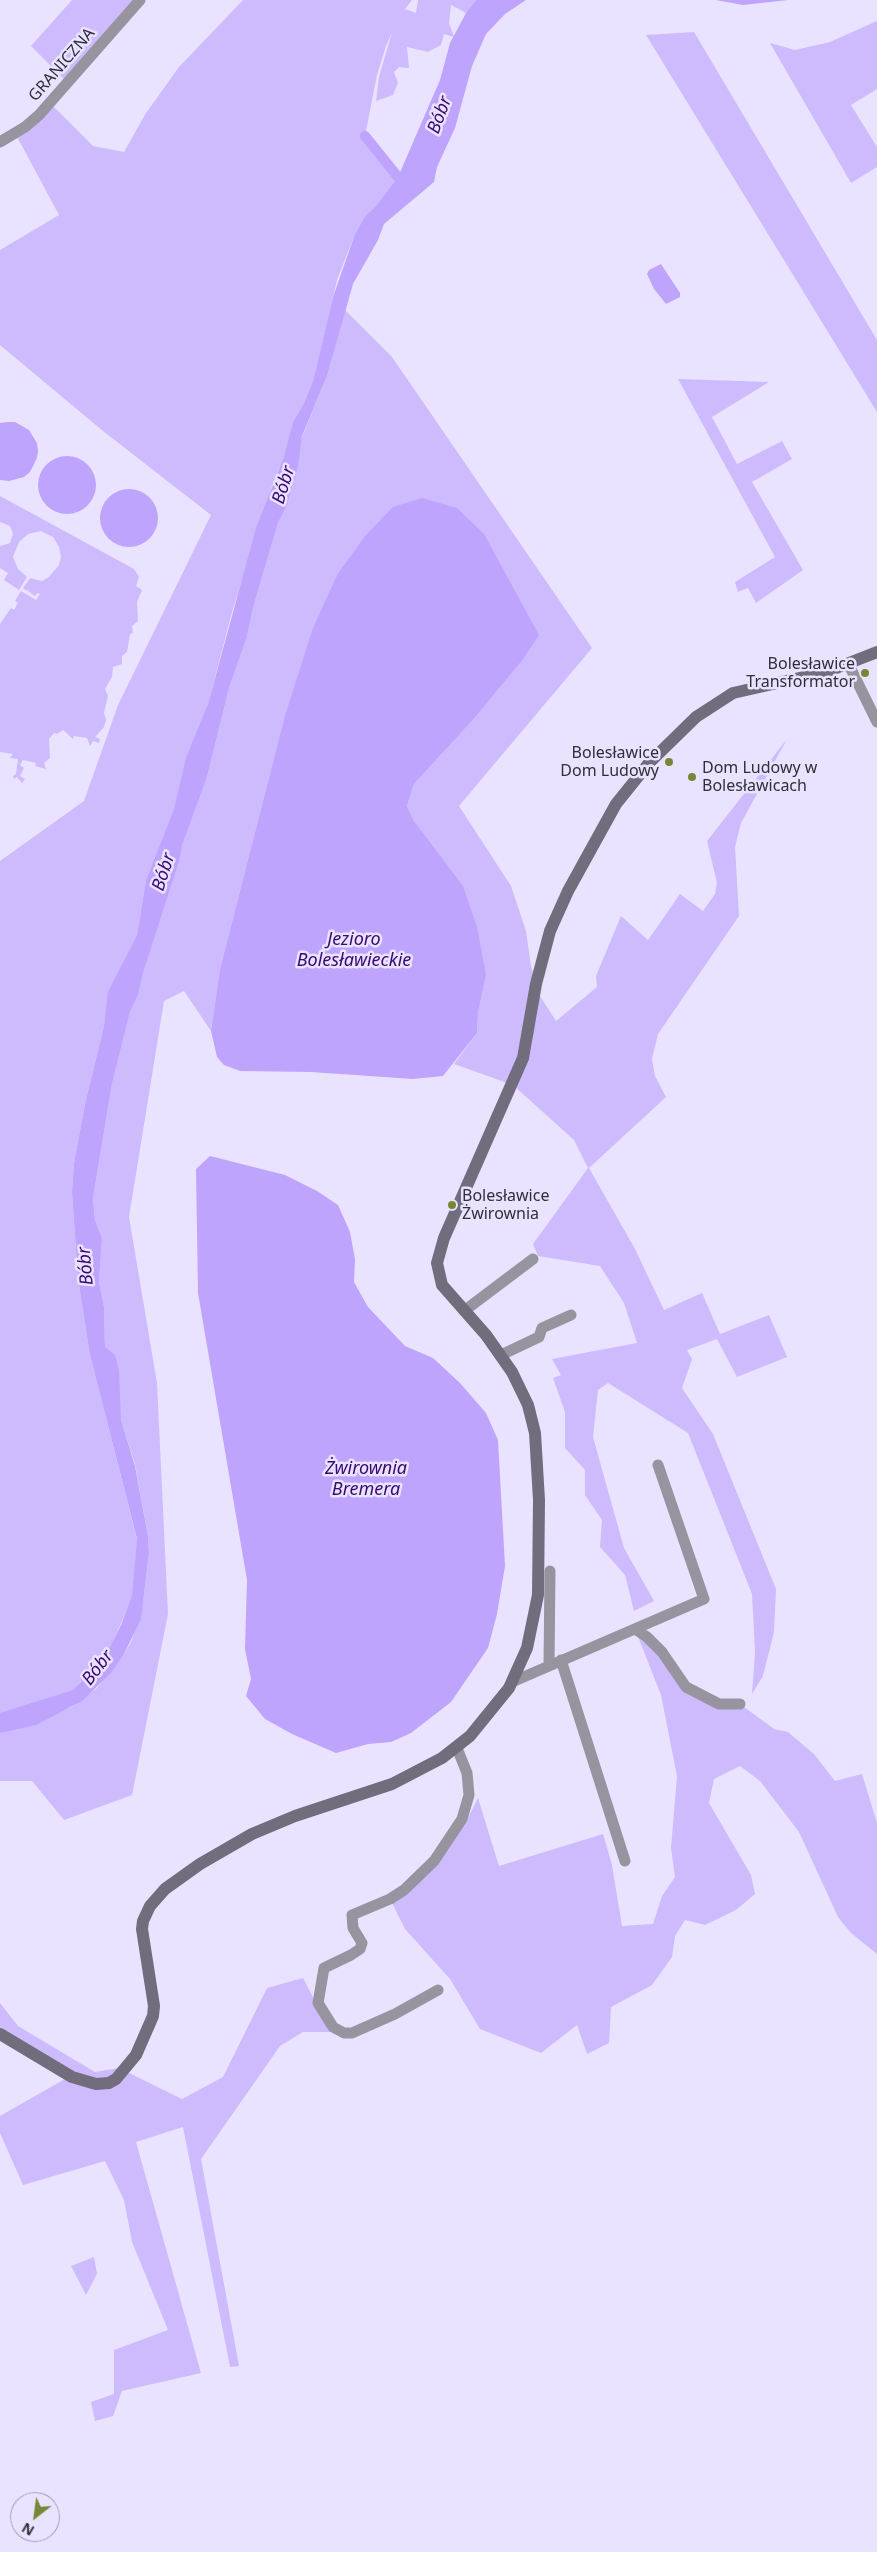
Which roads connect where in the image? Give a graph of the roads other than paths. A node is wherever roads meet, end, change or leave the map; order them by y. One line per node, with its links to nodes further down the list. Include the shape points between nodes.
1 (140, 0): 2 (street, GRANICZNA, via 39,115)
2 (0, 142)
3 (877, 652): 4 (street)
4 (850, 665): 5 (street); 7 (street, via 733,693 711,705 649,762 607,819 556,918 536,984 523,1058 440,1250 437,1263 442,1285)
5 (877, 722)
6 (533, 1259): 7 (street)
7 (464, 1311): 9 (street)
8 (571, 1316): 9 (street, via 542,1328 539,1337)
9 (501, 1355): 15 (street, via 521,1389 533,1420 539,1486 538,1595 527,1648)
10 (658, 1465): 12 (street, via 704,1599)
11 (550, 1571): 14 (street)
12 (635, 1629): 13 (street); 16 (street, via 662,1652 686,1687 719,1704)
13 (561, 1660): 14 (street); 18 (street)
14 (549, 1665): 15 (street)
15 (512, 1682): 17 (street, via 501,1701)
16 (740, 1704)
17 (458, 1748): 19 (street, via 466,1773 468,1795 462,1819 434,1861 404,1890 352,1915 353,1928 362,1943 360,1949 324,1968 318,2003 333,2026 344,2033 352,2033); 20 (street, via 392,1784 252,1834 165,1889 150,1906 142,1929 153,2016 136,2056 116,2079 96,2084 72,2077)
18 (625, 1861)
19 (438, 1990)
20 (0, 2034)

